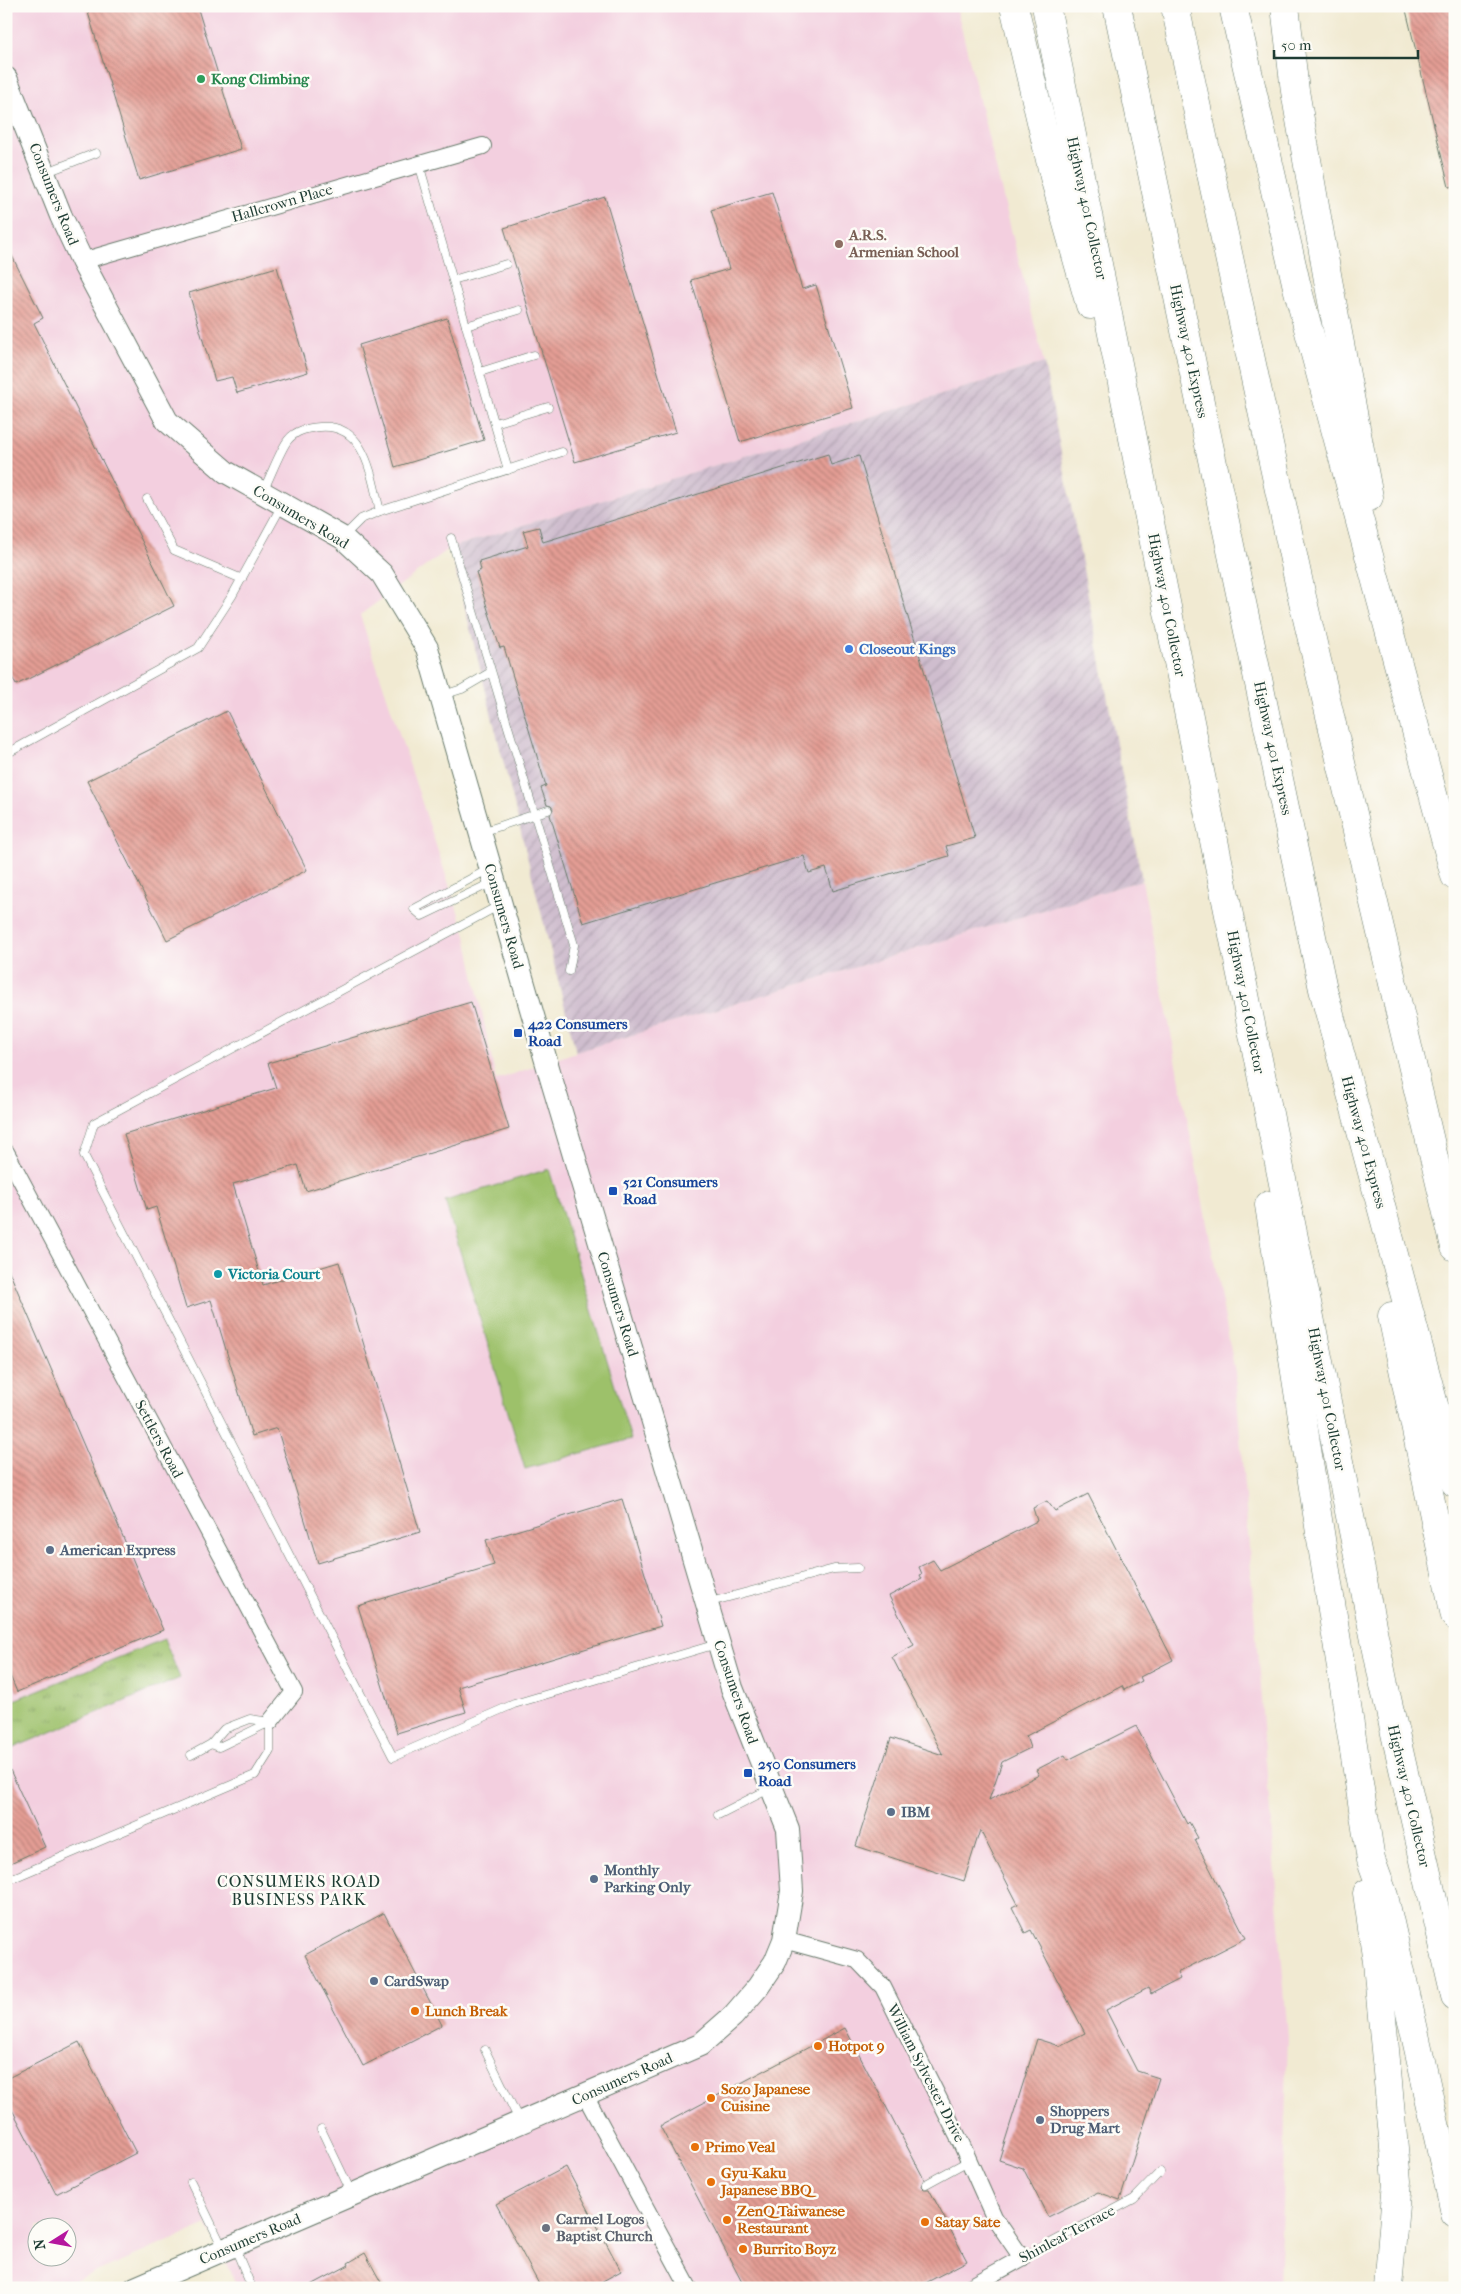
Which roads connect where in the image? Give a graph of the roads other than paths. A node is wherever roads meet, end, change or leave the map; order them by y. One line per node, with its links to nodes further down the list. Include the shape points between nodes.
1 (1014, 6): 27 (highway, via 1054,177)
2 (1046, 6): 27 (highway, Highway 401 Collector)
3 (1117, 6): 43 (highway, Highway 401 Express)
4 (1175, 6): 45 (highway, via 1302,597)
5 (1233, 6): 31 (highway, via 1297,287)
6 (1285, 6): 31 (highway, via 1295,91 1364,468)
7 (6, 78): 11 (street, Consumers Road)
8 (483, 146): 10 (street, Hallcrown Place)
9 (96, 153): 11 (lane)
10 (419, 164): 12 (street, Hallcrown Place); 14 (lane)
11 (45, 173): 12 (street, Consumers Road)
12 (82, 261): 23 (street, Consumers Road, via 167,421 226,472)
13 (506, 264): 14 (lane)
14 (453, 280): 16 (lane)
15 (519, 310): 16 (lane)
16 (466, 326): 18 (lane)
17 (534, 355): 18 (lane)
18 (480, 372): 20 (lane)
19 (548, 407): 20 (lane)
20 (495, 423): 22 (lane)
21 (562, 452): 22 (lane)
22 (508, 470): 26 (lane)
23 (262, 493): 25 (street, Consumers Road); 26 (lane, via 288,440 300,431 330,426 347,432 365,454)
24 (147, 498): 30 (lane, via 174,550)
25 (282, 504): 28 (street, Consumers Road); 30 (lane)
26 (380, 510): 28 (lane, via 360,519)
27 (1149, 510): 37 (highway, Highway 401 Collector)
28 (343, 538): 33 (street, Consumers Road, via 382,574 427,648)
29 (451, 538): 32 (lane)
30 (242, 579): 34 (lane, via 198,648)
31 (1392, 645): 40 (highway)
32 (491, 672): 33 (lane, via 462,689); 36 (lane)
33 (441, 695): 38 (street, Consumers Road)
34 (6, 754)
35 (548, 810): 36 (lane)
36 (534, 815): 38 (lane); 42 (lane, via 574,946)
37 (1211, 826): 58 (highway); 61 (highway, Highway 401 Collector, via 1384,1685)
38 (480, 833): 39 (street, Consumers Road)
39 (492, 875): 39 (lane, via 414,909 422,916); 41 (street, Consumers Road)
40 (1455, 876)
41 (501, 905): 50 (street, Consumers Road); 52 (lane, via 94,1123 84,1155 393,1757 514,1704)
42 (569, 971)
43 (1323, 989): 48 (highway, Highway 401 Express); 51 (highway)
44 (6, 1152): 53 (street, Settlers Road, via 294,1692)
45 (1438, 1183): 46 (highway); 47 (highway)
46 (1455, 1231)
47 (1455, 1247)
48 (1455, 1483)
49 (858, 1568): 50 (lane, via 834,1569)
50 (707, 1603): 52 (street, Consumers Road)
51 (1455, 1616)
52 (719, 1644): 56 (street, Consumers Road, via 732,1688)
53 (270, 1722): 54 (lane, via 219,1747); 54 (lane, via 250,1719 224,1730); 59 (lane, via 270,1752 255,1775)
54 (211, 1744): 55 (lane)
55 (191, 1755)
56 (771, 1788): 57 (lane); 60 (street, Consumers Road, via 788,1830 792,1891)
57 (718, 1815)
58 (1371, 1860): 71 (highway, via 1384,1896); 78 (highway, via 1367,1892 1377,1962 1397,2181)
59 (6, 1881)
60 (784, 1940): 63 (street, Consumers Road, via 775,1962 758,1987 733,2016 700,2045); 66 (street, William Sylvester Drive, via 857,1960 883,1987)
61 (1455, 1996)
62 (485, 2050): 64 (lane)
63 (585, 2095): 64 (street, Consumers Road); 76 (street)
64 (520, 2124): 70 (street, Consumers Road)
65 (320, 2129): 70 (lane)
66 (970, 2160): 69 (lane); 73 (street, William Sylvester Drive, via 994,2217)
67 (1160, 2172): 73 (lane, Shinleaf Terrace, via 1134,2199)
68 (191, 2182): 72 (lane)
69 (926, 2184)
70 (352, 2195): 72 (street, Consumers Road)
71 (1455, 2213)
72 (229, 2248): 74 (street, Consumers Road); 75 (lane)
73 (1022, 2258): 77 (street, Shinleaf Terrace)
74 (135, 2288)
75 (252, 2288)
76 (689, 2288)
77 (968, 2288)
78 (1388, 2288)

